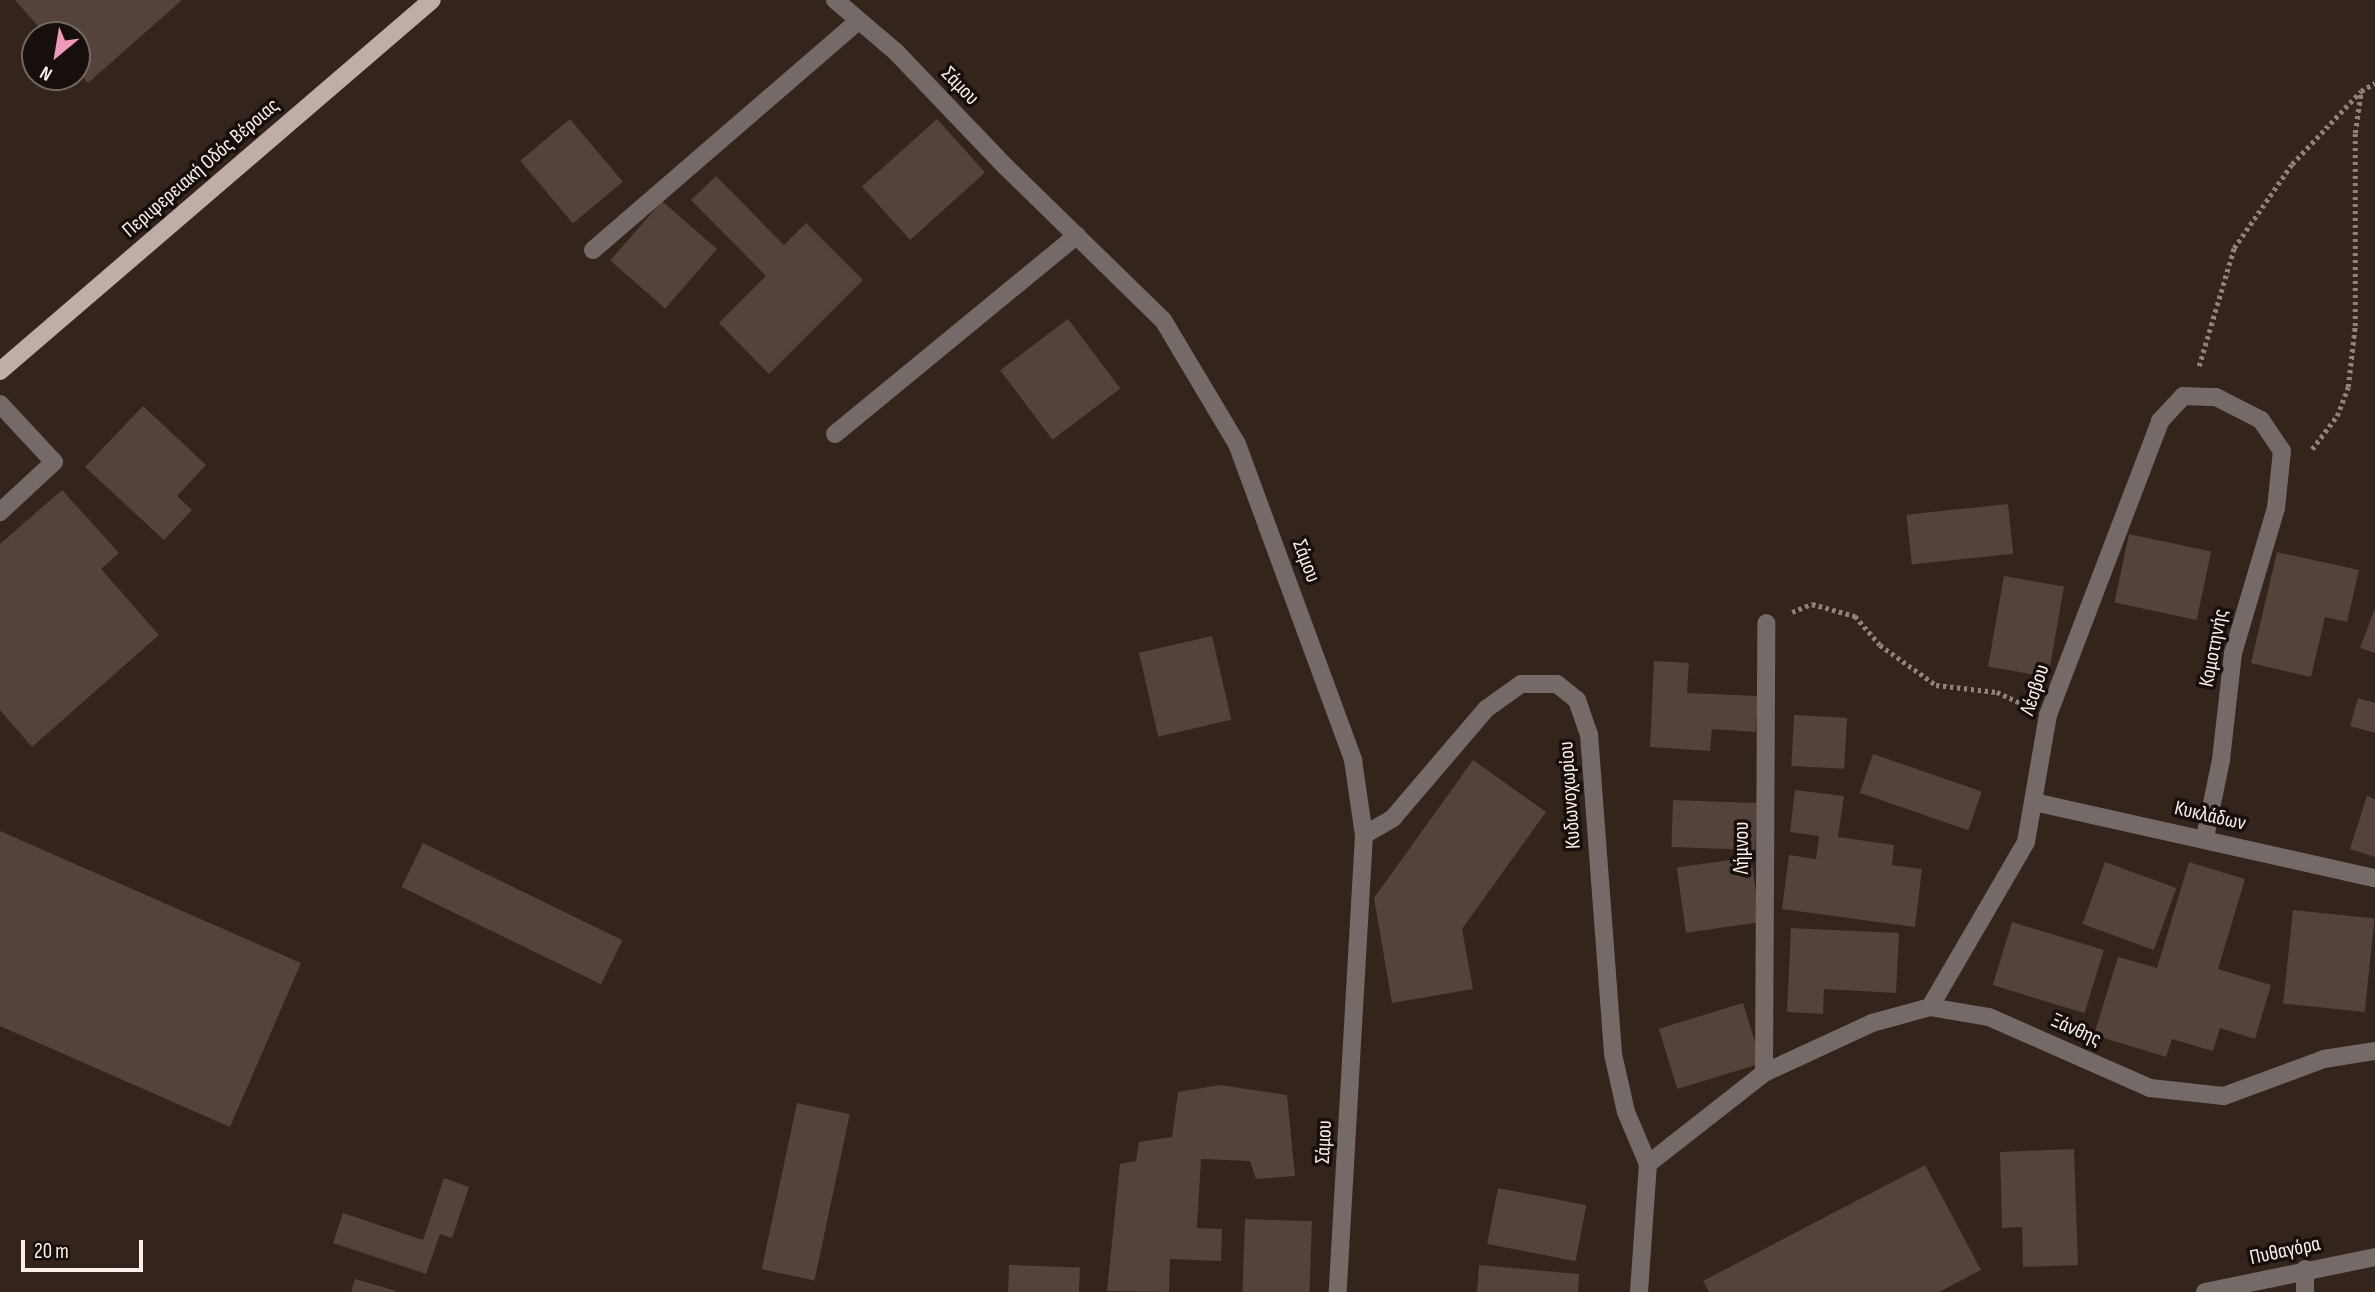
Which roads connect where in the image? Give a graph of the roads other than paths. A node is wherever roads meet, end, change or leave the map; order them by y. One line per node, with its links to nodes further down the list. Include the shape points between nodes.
1 (432, 0): 6 (main road, Περιφερειακή Οδός Βέροιας)
2 (835, 0): 3 (street, Σάμου)
3 (858, 20): 4 (street, Σάμου, via 896,52); 5 (street)
4 (1077, 235): 9 (street); 13 (street, Σάμου, via 1163,320 1237,443 1353,760)
5 (593, 250)
6 (0, 372)
7 (2194, 396): 12 (street, Λέσβου, via 2183,396 2160,421 2048,715); 14 (street, Κομοτηνής, via 2216,397 2260,420 2282,451 2283,471 2232,653 2221,760)
8 (0, 404): 10 (street, via 54,462)
9 (835, 434)
10 (0, 512)
11 (1766, 623): 18 (street, Λήμνου)
12 (2034, 802): 14 (street, Κυκλάδων); 16 (street, Λέσβου, via 2026,842)
13 (1364, 835): 19 (street, Κυδωνοχωρίου, via 1393,818 1486,709 1521,684 1558,684 1577,700 1589,734 1613,1054 1626,1111); 22 (street, Σάμου)
14 (2205, 837): 15 (street, Κυκλάδων)
15 (2375, 878)
16 (1930, 1007): 17 (street, Ξάνθης, via 1989,1017 2150,1088 2224,1096 2324,1059); 18 (street, Ξάνθης, via 1872,1023)
17 (2375, 1051)
18 (1764, 1073): 19 (street)
19 (1648, 1164): 23 (street, Κυδωνοχωρίου)
20 (2375, 1257): 21 (street, Πυθαγόρα)
21 (2305, 1269): 24 (street, Πυθαγόρα); 25 (street)
22 (1338, 1292)
23 (1639, 1292)
24 (2205, 1292)
25 (2305, 1292)

